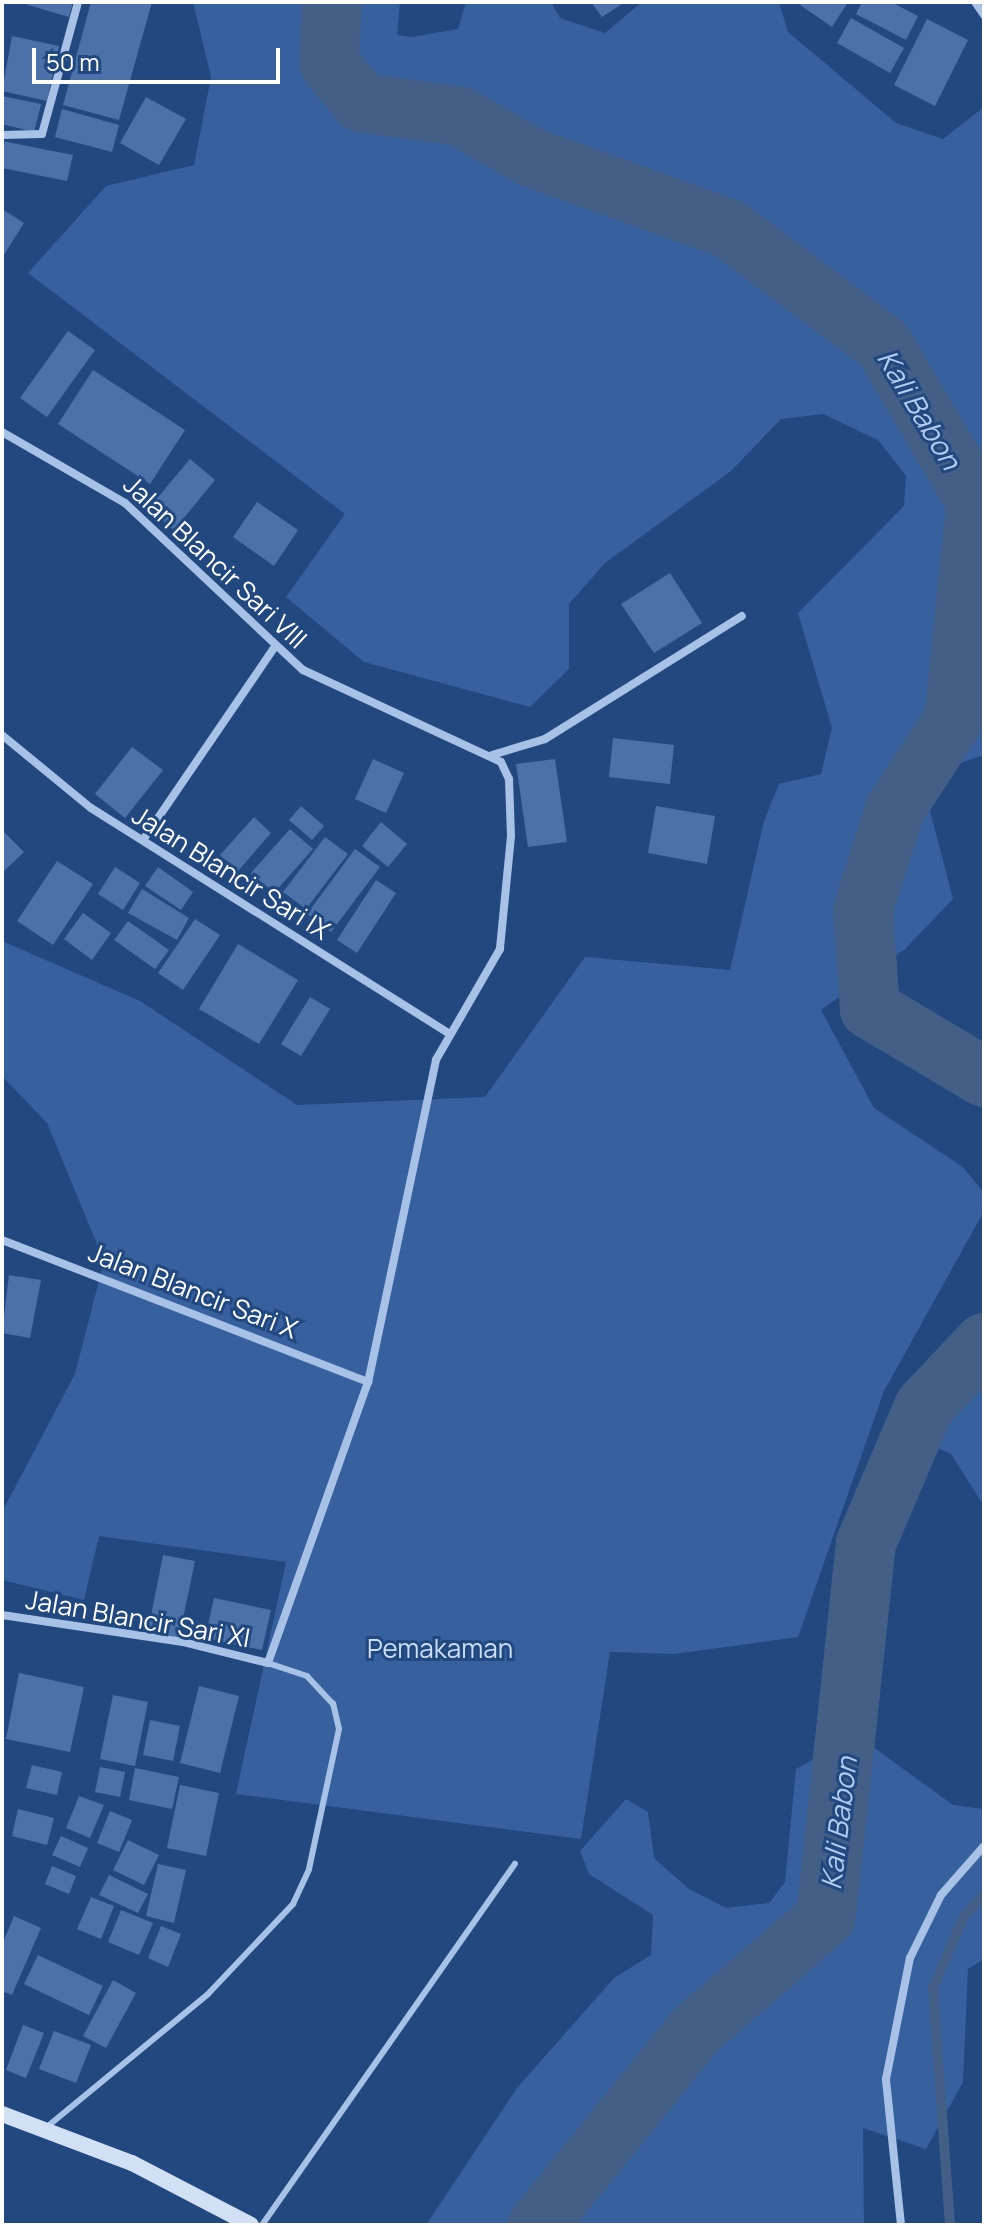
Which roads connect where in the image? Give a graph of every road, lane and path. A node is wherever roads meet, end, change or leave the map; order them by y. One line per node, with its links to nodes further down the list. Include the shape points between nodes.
1 (78, 2): 4 (street, via 42,134)
2 (975, 2): 3 (street)
3 (984, 15)
4 (2, 135)
5 (2, 432): 7 (street, Jalan Blancir Sari VIII, via 92,478 125,503)
6 (742, 616): 9 (street, via 545,739)
7 (274, 648): 9 (street, Jalan Blancir Sari VIII, via 350,694); 10 (street)
8 (2, 735): 10 (street, Jalan Blancir Sari IX)
9 (492, 755): 11 (street, via 507,768 511,792 500,949)
10 (143, 840): 11 (street, Jalan Blancir Sari IX)
11 (447, 1032): 13 (street, via 420,1125)
12 (2, 1240): 13 (street, Jalan Blancir Sari X)
13 (368, 1382): 15 (street)
14 (2, 1615): 15 (street, Jalan Blancir Sari XI, via 183,1642)
15 (268, 1663): 19 (lane, via 307,1676 333,1704 339,1729 309,1869 293,1904 208,1994)
16 (984, 1846): 22 (street, via 941,1895 910,1958 886,2079)
17 (515, 1864): 21 (lane)
18 (2, 2114): 19 (main road)
19 (48, 2126): 20 (main road)
20 (251, 2225)
21 (262, 2225)
22 (901, 2225)

